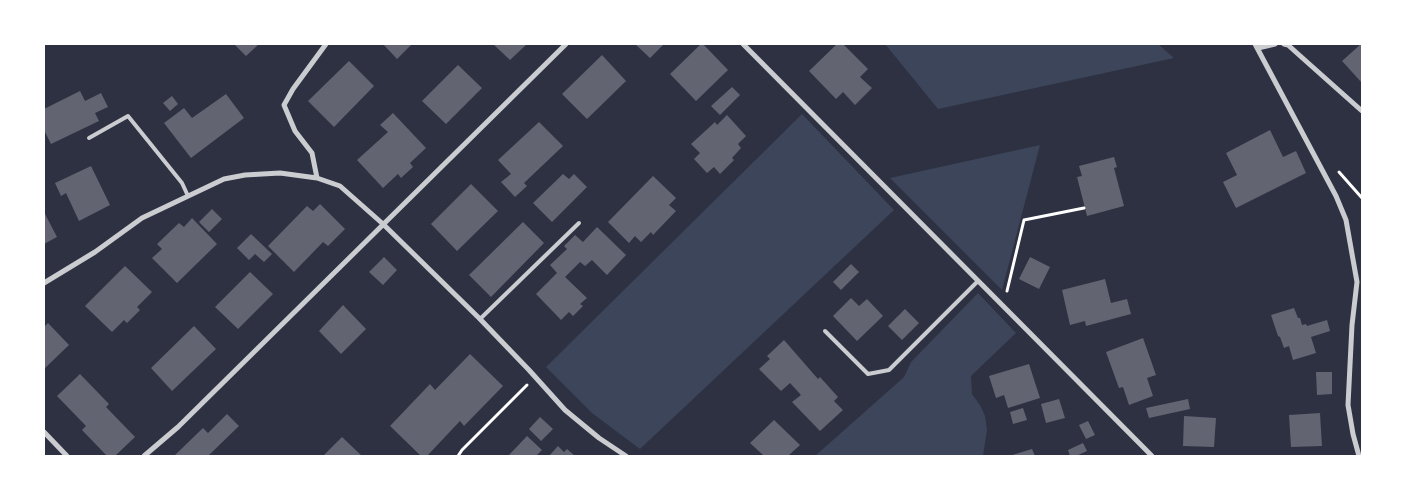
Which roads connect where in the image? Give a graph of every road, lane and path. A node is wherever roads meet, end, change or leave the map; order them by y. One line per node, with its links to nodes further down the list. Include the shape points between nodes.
1 (326, 44): 9 (street, via 284,106 295,131 312,153)
2 (566, 44): 13 (street)
3 (743, 44): 14 (street)
4 (1275, 44): 6 (street)
5 (1284, 44): 7 (street)
6 (1257, 46): 26 (street, via 1346,220 1357,282 1348,404)
7 (1362, 111)
8 (89, 138): 10 (lane, via 128,116 182,183)
9 (317, 178): 10 (street, via 280,173 245,175 224,179); 13 (street, via 340,186)
10 (188, 196): 15 (street, via 142,218)
11 (1084, 208): 16 (path, via 1024,220 1006,293)
12 (579, 223): 17 (lane)
13 (383, 224): 17 (street); 22 (street, via 178,427)
14 (978, 282): 16 (street); 18 (lane, via 889,370 868,374)
15 (44, 283)
16 (999, 302): 25 (street)
17 (480, 319): 19 (street)
18 (824, 331)
19 (535, 376): 23 (path); 24 (street, via 565,410)
20 (44, 432): 21 (street)
21 (67, 456)
22 (144, 456)
23 (458, 456)
24 (626, 456)
25 (1152, 456)
26 (1359, 456)

